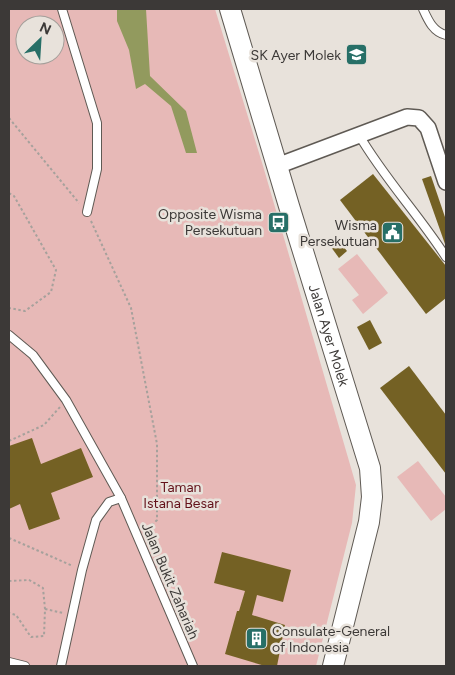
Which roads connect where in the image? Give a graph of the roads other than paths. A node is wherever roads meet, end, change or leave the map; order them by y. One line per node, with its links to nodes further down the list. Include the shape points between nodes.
1 (62, 9): 8 (lane, via 97,123 96,169)
2 (230, 9): 6 (main road, Jalan Ayer Molek)
3 (423, 9): 4 (lane, via 434,28)
4 (446, 35)
5 (359, 134): 6 (street); 7 (street, via 407,117 419,118 428,128); 9 (lane, via 371,157)
6 (277, 166): 16 (main road, Jalan Ayer Molek, via 370,468 372,497 369,522)
7 (446, 182)
8 (87, 212)
9 (446, 257)
10 (9, 335): 11 (lane, Jalan Bukit Zahariah, via 33,355 66,400)
11 (121, 498): 14 (lane, via 109,502 96,520); 15 (lane, Jalan Bukit Zahariah)
12 (9, 662): 13 (lane)
13 (25, 666)
14 (61, 666)
15 (192, 666)
16 (333, 666)

